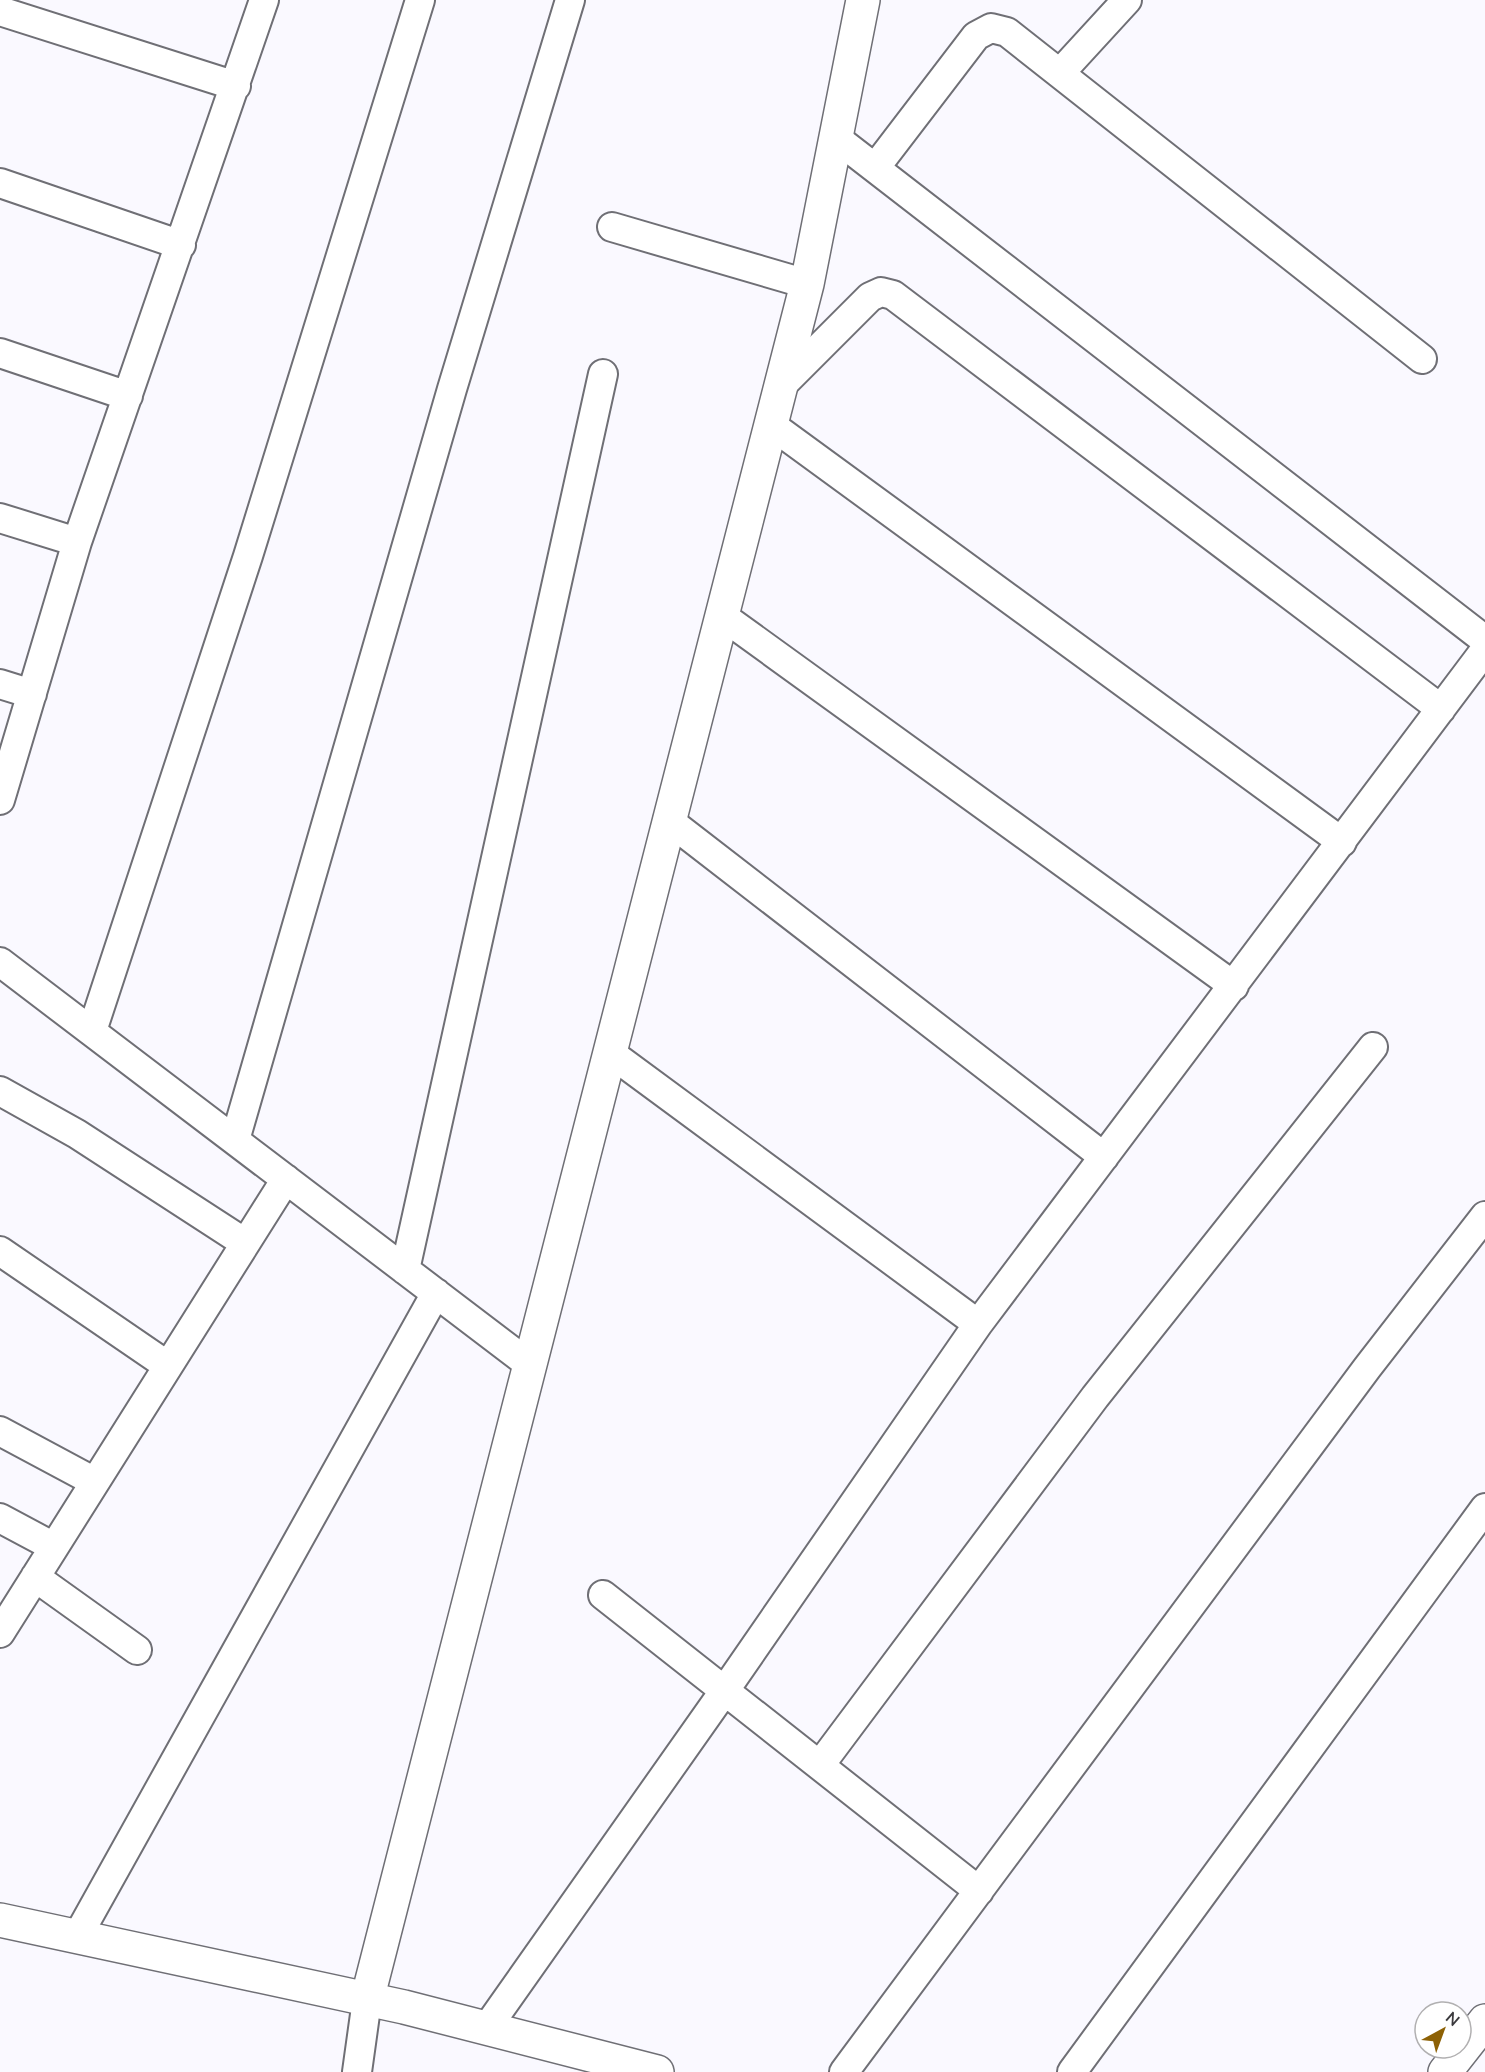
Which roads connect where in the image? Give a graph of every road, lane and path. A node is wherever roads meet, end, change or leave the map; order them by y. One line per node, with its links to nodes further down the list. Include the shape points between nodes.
1 (264, 0): 8 (street)
2 (420, 0): 34 (street, via 251,545)
3 (570, 0): 38 (street, via 452,389)
4 (863, 0): 9 (street)
5 (1127, 0): 7 (street)
6 (0, 11): 8 (street)
7 (1060, 73): 10 (street, via 1007,32 991,28 976,36); 16 (street)
8 (236, 86): 13 (street)
9 (836, 138): 10 (street); 14 (street)
10 (875, 168): 24 (street)
11 (0, 183): 13 (street)
12 (612, 227): 14 (street)
13 (181, 245): 19 (street)
14 (807, 284): 18 (street)
15 (0, 353): 19 (street)
16 (1422, 359)
17 (603, 375): 44 (street)
18 (781, 386): 20 (street); 28 (street, via 870,297 881,292 893,295)
19 (128, 396): 22 (street)
20 (770, 424): 23 (street); 31 (street)
21 (0, 518): 22 (street)
22 (77, 542): 27 (street)
23 (721, 615): 30 (street); 33 (street)
24 (1485, 640)
25 (1485, 650): 28 (street)
26 (0, 684): 27 (street)
27 (32, 694): 29 (street)
28 (1441, 709): 31 (street)
29 (0, 800)
30 (668, 820): 36 (street); 39 (street)
31 (1342, 842): 33 (street)
32 (0, 962): 34 (street)
33 (1234, 986): 39 (street)
34 (92, 1031): 38 (street)
35 (1373, 1047): 59 (street, via 1095,1397)
36 (609, 1052): 46 (street); 47 (street)
37 (0, 1091): 42 (street, via 77,1134)
38 (235, 1140): 40 (street)
39 (1104, 1156): 46 (street)
40 (286, 1179): 42 (street); 44 (street)
41 (1485, 1216): 60 (street, via 1367,1368)
42 (245, 1243): 48 (street)
43 (0, 1251): 48 (street)
44 (405, 1270): 45 (street)
45 (436, 1293): 47 (street); 62 (street)
46 (978, 1324): 58 (street)
47 (529, 1364): 63 (street)
48 (168, 1366): 50 (street)
49 (0, 1431): 50 (street)
50 (95, 1482): 53 (street)
51 (1485, 1508): 69 (street)
52 (0, 1518): 53 (street)
53 (54, 1547): 54 (street)
54 (35, 1577): 56 (street); 57 (street)
55 (603, 1595): 58 (street)
56 (0, 1633)
57 (137, 1650)
58 (724, 1690): 59 (street); 65 (street)
59 (820, 1765): 60 (street)
60 (979, 1891): 68 (street)
61 (0, 1920): 62 (street)
62 (77, 1937): 63 (street)
63 (367, 2000): 65 (street); 66 (street)
64 (1485, 2021): 70 (street)
65 (486, 2029): 67 (street)
66 (357, 2072)
67 (657, 2072)
68 (844, 2072)
69 (1072, 2072)
70 (1445, 2072)

